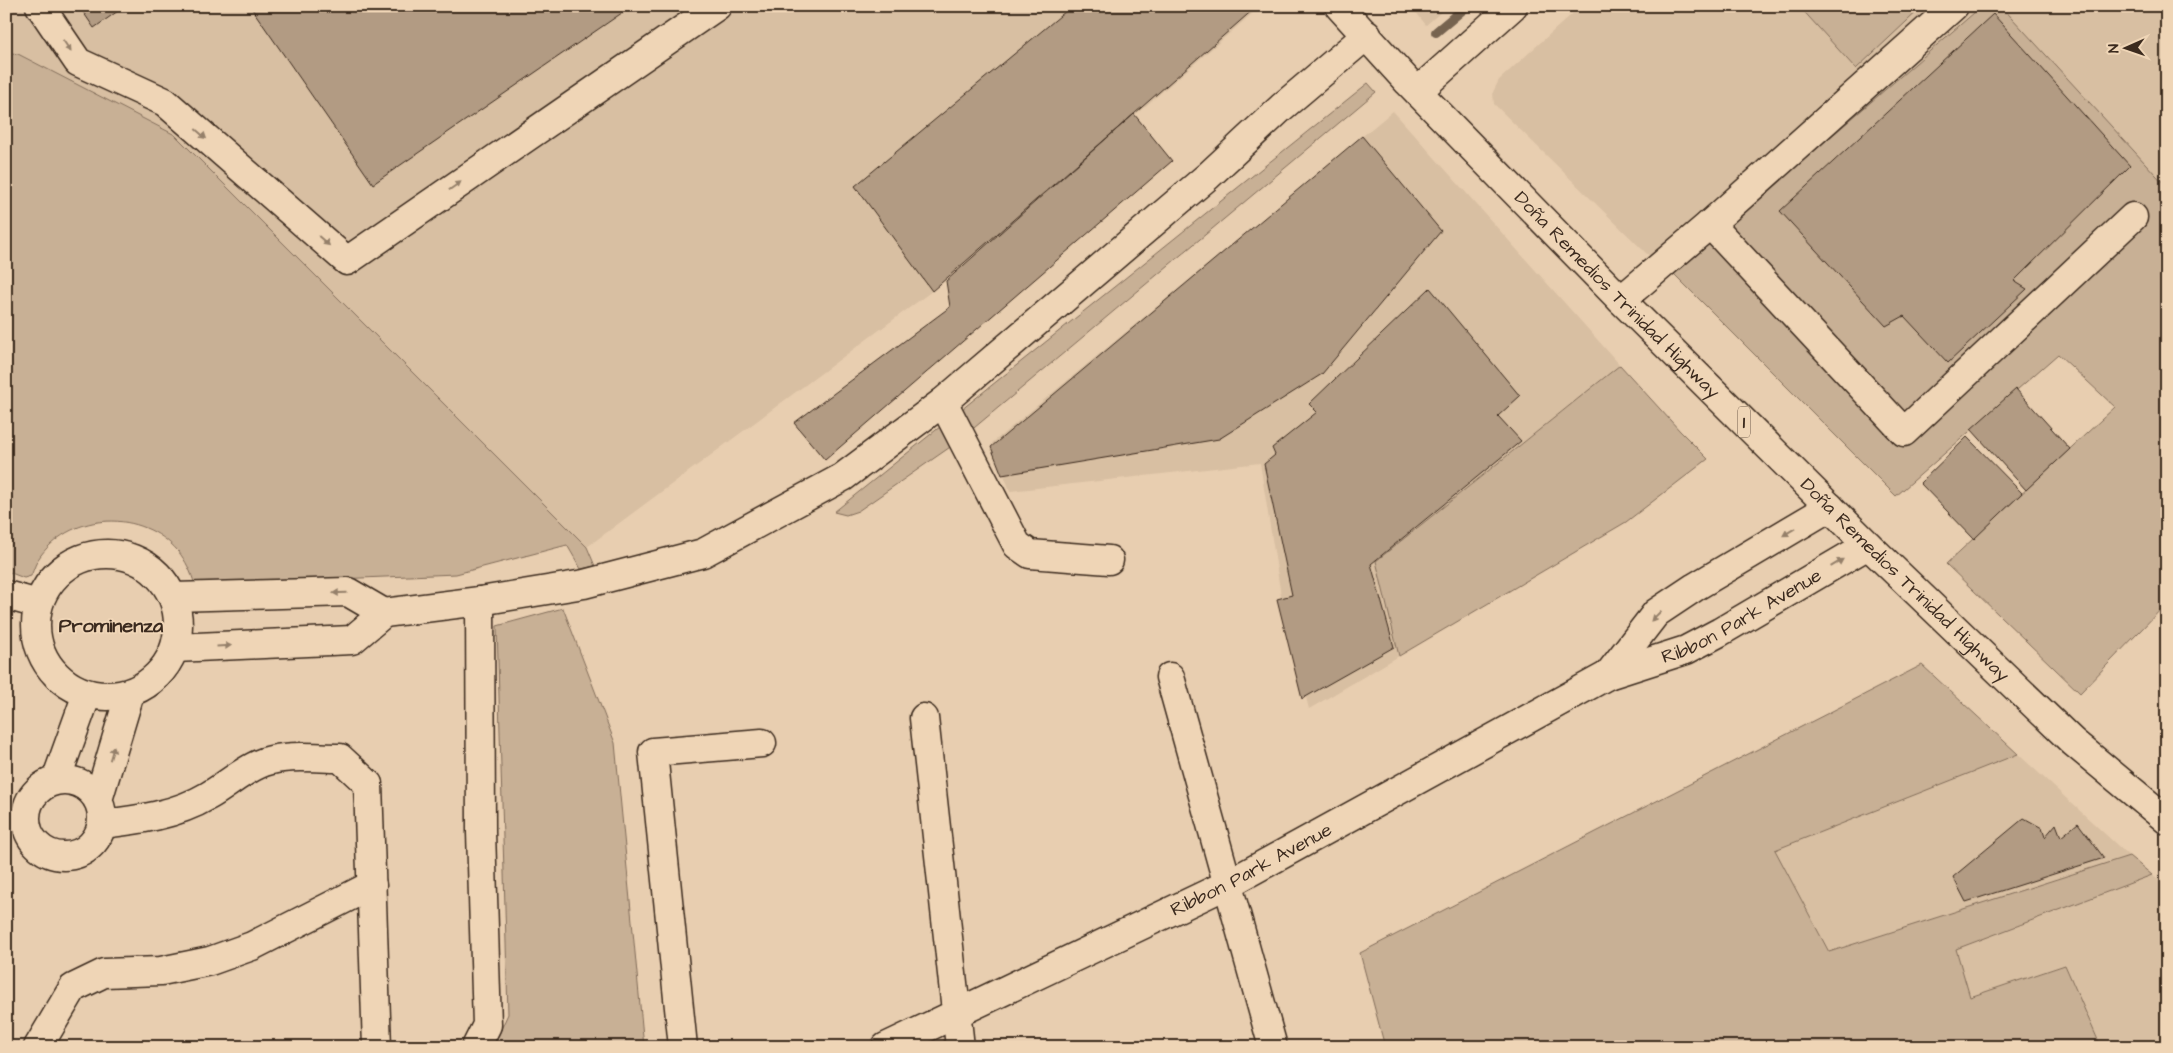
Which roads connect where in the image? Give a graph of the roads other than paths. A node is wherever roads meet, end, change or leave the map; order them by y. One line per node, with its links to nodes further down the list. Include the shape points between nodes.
1 (40, 6): 2 (main road, one-way to 2, via 78,62 165,102 347,261)
2 (717, 6)
3 (1339, 6): 6 (main road, Doña Remedios Trinidad Highway / 1)
4 (1513, 6): 7 (main road)
5 (1954, 6): 9 (main road)
6 (1367, 35): 7 (main road, Doña Remedios Trinidad Highway / 1); 11 (main road, via 1282,107 1208,176)
7 (1418, 91): 10 (main road, Doña Remedios Trinidad Highway / 1)
8 (2133, 217): 9 (main road, via 1904,432)
9 (1710, 224): 10 (main road)
10 (1621, 300): 12 (main road, Doña Remedios Trinidad Highway / 1)
11 (943, 402): 14 (main road, via 1017,545 1030,554); 17 (main road, via 843,477 703,553 584,584)
12 (1830, 507): 13 (main road, Doña Remedios Trinidad Highway / 1); 21 (main road, Ribbon Park Avenue, one-way to 21, via 1656,613)
13 (1868, 545): 21 (main road, Ribbon Park Avenue, one-way to 13, via 1686,650); 30 (main road, Doña Remedios Trinidad Highway / 1, via 2073,742)
14 (1109, 560)
15 (6, 596): 18 (main road)
16 (174, 597): 18 (main road, via 157,573 132,556 103,552 75,560 52,578); 19 (main road, one-way to 16, via 348,592); 20 (main road, via 179,622)
17 (480, 601): 19 (main road); 37 (main road, via 481,832 487,1025)
18 (38, 604): 24 (main road, via 35,627 40,649 50,669 67,685)
19 (384, 612): 20 (main road, one-way to 19, via 352,640)
20 (175, 648): 23 (main road, via 165,668 150,683)
21 (1608, 675): 32 (main road, Ribbon Park Avenue)
22 (1170, 677): 32 (main road)
23 (130, 693): 24 (main road, via 109,697); 29 (main road, one-way to 23)
24 (87, 694): 27 (main road)
25 (924, 718): 34 (main road)
26 (762, 743): 38 (main road, via 653,752)
27 (56, 780): 29 (main road, via 80,783 91,790); 31 (main road, via 39,788 33,796)
28 (6, 801): 31 (main road)
29 (100, 812): 31 (main road, via 98,835 91,845 70,856 58,856 42,848 30,835); 33 (main road, via 127,821 176,811 207,797 263,762 287,757 340,758 368,784)
30 (2167, 820)
31 (26, 823)
32 (1228, 884): 34 (main road, Ribbon Park Avenue); 41 (main road)
33 (372, 885): 35 (main road, via 252,946 210,961 162,971 104,973 74,988); 36 (main road)
34 (956, 1014): 39 (main road, Ribbon Park Avenue); 40 (main road)
35 (38, 1047)
36 (377, 1047)
37 (476, 1047)
38 (683, 1047)
39 (886, 1047)
40 (960, 1047)
41 (1273, 1047)

